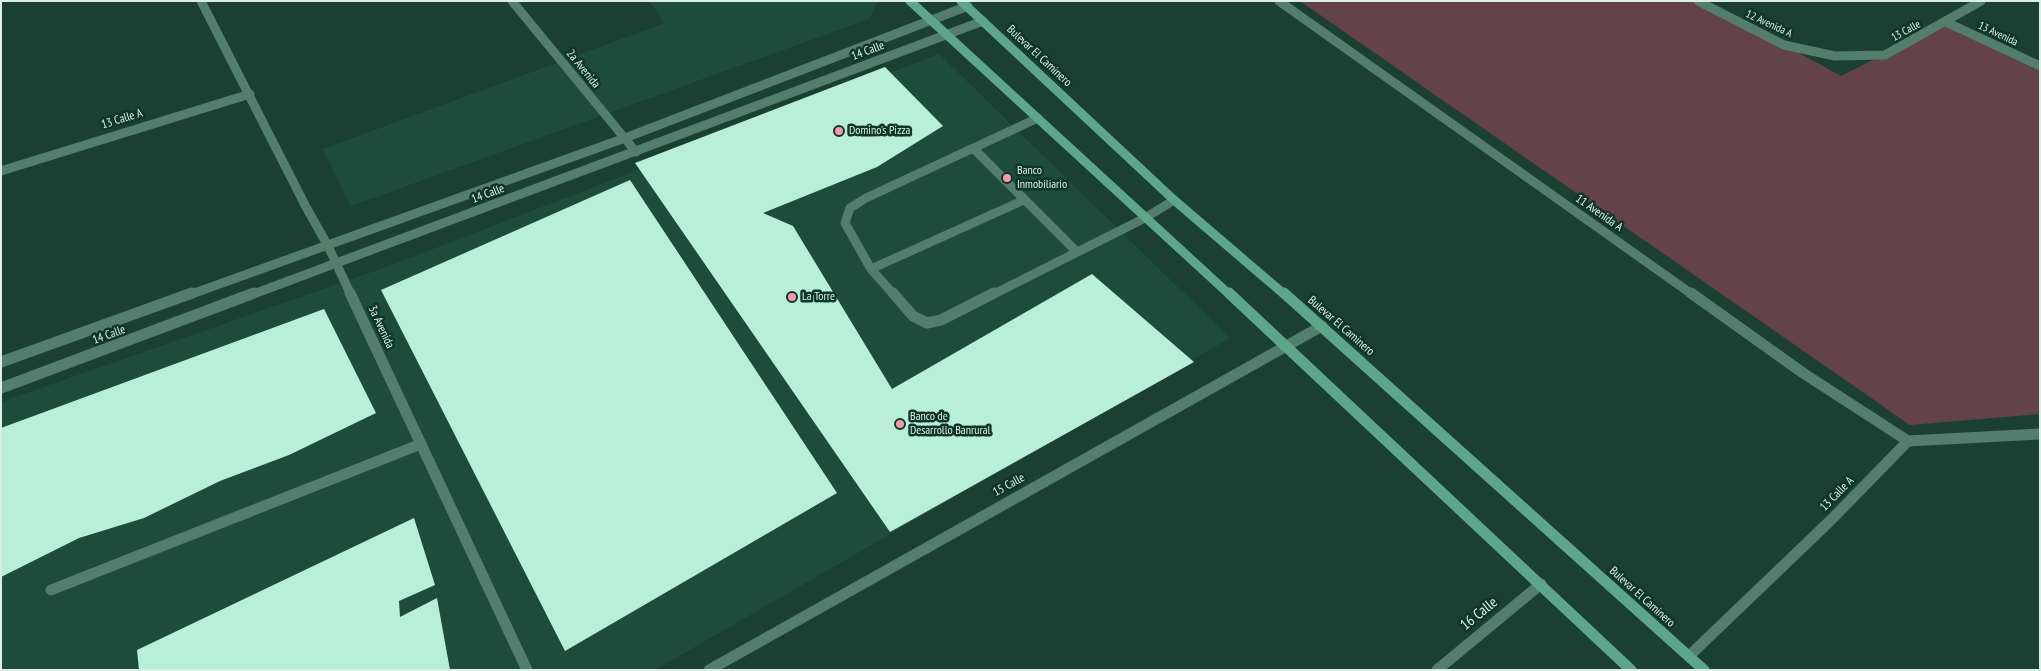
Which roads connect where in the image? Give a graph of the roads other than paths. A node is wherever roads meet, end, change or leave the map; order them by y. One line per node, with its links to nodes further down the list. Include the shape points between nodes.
1 (201, 1): 14 (street, 3a Avenida)
2 (512, 1): 16 (street, 2a Avenida)
3 (910, 1): 8 (main road)
4 (1279, 1): 32 (street, 11 Avenida A, via 1803,373)
5 (1698, 1): 12 (street, 12 Avenida A, via 1784,45)
6 (1981, 1): 10 (street, 13 Calle)
7 (964, 4): 8 (street, 14 Calle); 9 (main road, Bulevar El Caminero)
8 (930, 21): 11 (main road); 16 (street, 14 Calle)
9 (983, 21): 11 (street, 14 Calle); 21 (main road, Bulevar El Caminero)
10 (1946, 22): 12 (street, 13 Calle, via 1885,56); 13 (street, 13 Avenida)
11 (946, 35): 15 (main road); 18 (street, 14 Calle)
12 (1835, 56)
13 (2040, 66)
14 (250, 94): 19 (street, 13 Calle A); 23 (street, 3a Avenida)
15 (1038, 118): 17 (street); 22 (main road)
16 (624, 138): 18 (street, 2a Avenida); 23 (street, 14 Calle)
17 (974, 149): 20 (street); 26 (street, via 850,208 844,224)
18 (636, 152): 25 (street, 14 Calle)
19 (1, 171)
20 (1024, 200): 24 (street); 26 (street)
21 (1174, 200): 22 (street); 27 (main road, Bulevar El Caminero)
22 (1145, 218): 24 (street); 28 (main road)
23 (328, 246): 25 (street, 3a Avenida); 29 (street, 14 Calle)
24 (1076, 251): 26 (street, via 941,320 927,323 913,316)
25 (336, 264): 30 (street, 14 Calle); 33 (street, 3a Avenida)
26 (871, 268)
27 (1322, 326): 28 (street, 15 Calle); 36 (main road, Bulevar El Caminero)
28 (1285, 346): 34 (main road); 38 (street, 15 Calle)
29 (1, 362)
30 (1, 388)
31 (2040, 434): 32 (street)
32 (1908, 441): 36 (street, 13 Calle A)
33 (421, 444): 35 (street); 37 (street, 3a Avenida)
34 (1541, 584): 39 (street, 16 Calle); 40 (main road)
35 (52, 590)
36 (1689, 656): 41 (main road, Bulevar El Caminero)
37 (528, 670)
38 (709, 670)
39 (1437, 670)
40 (1631, 670)
41 (1704, 670)

